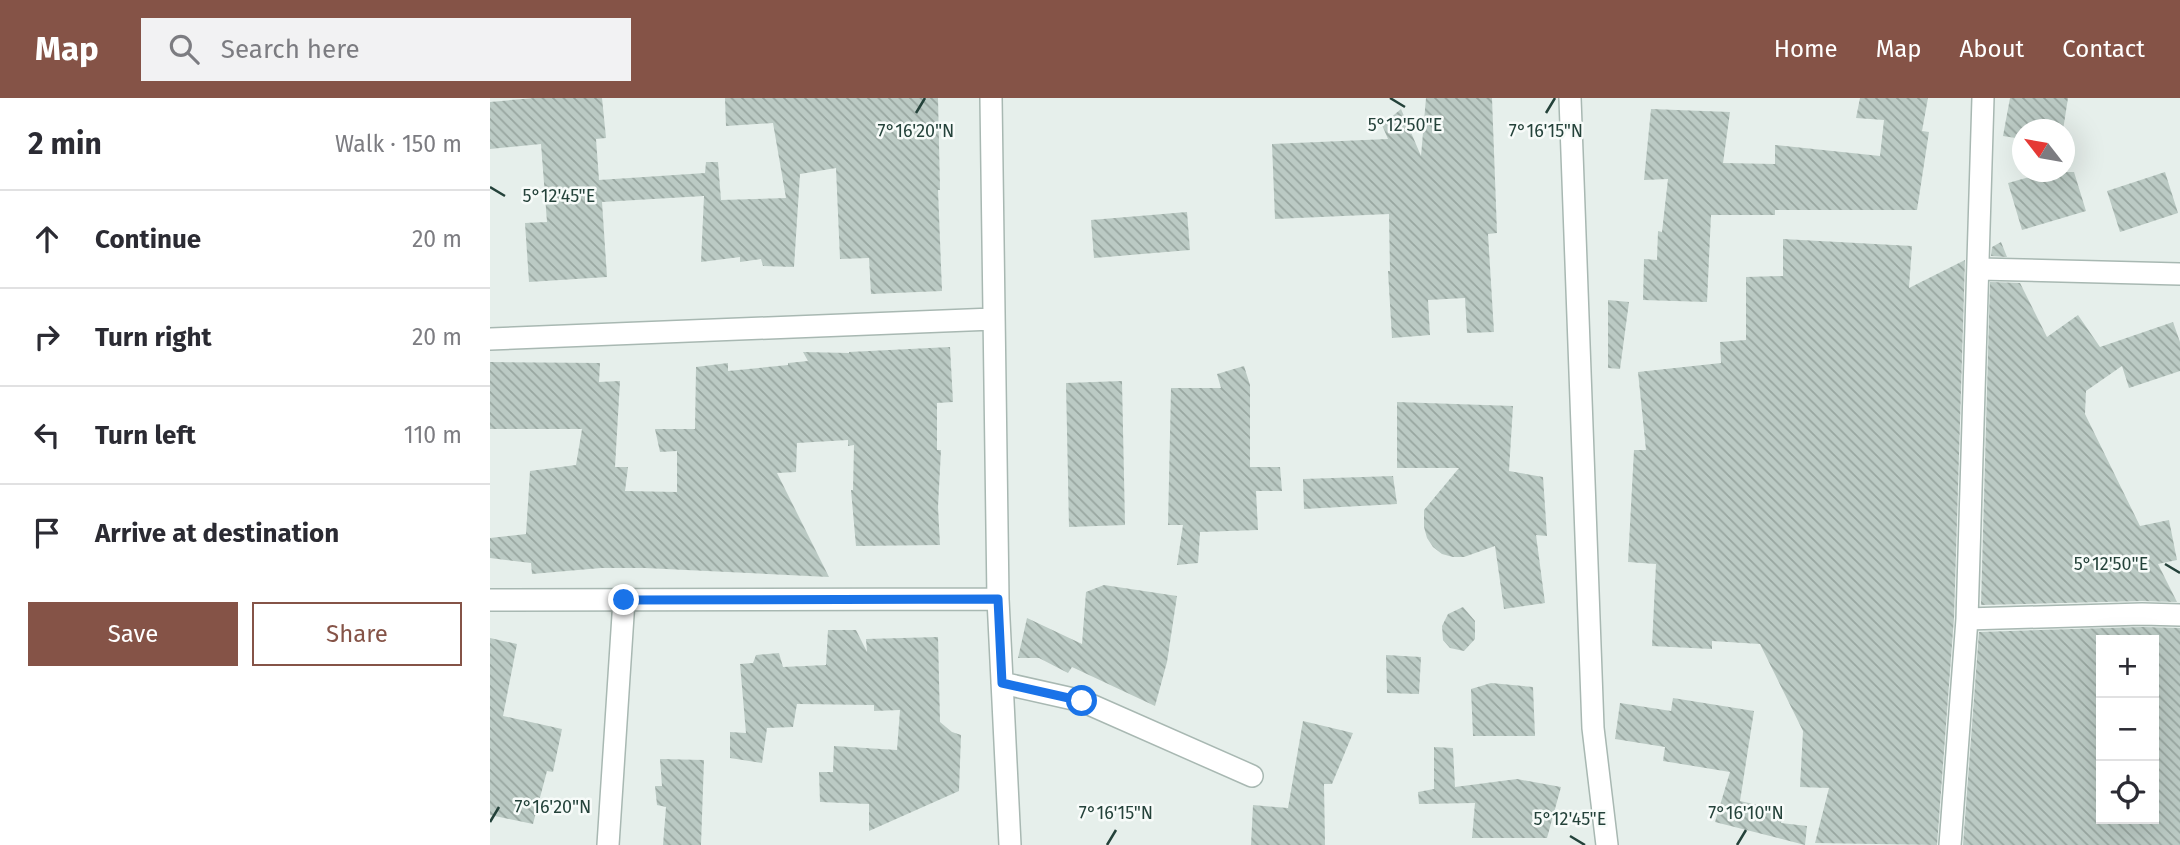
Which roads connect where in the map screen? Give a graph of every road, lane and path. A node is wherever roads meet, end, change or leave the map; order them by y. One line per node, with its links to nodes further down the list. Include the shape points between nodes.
1 (991, 98): 6 (street)
2 (1570, 98): 17 (street, via 1593,728)
3 (1983, 98): 4 (street)
4 (1979, 269): 5 (street); 12 (street)
5 (2180, 274)
6 (993, 319): 7 (street); 8 (street)
7 (490, 339)
8 (998, 599): 10 (street); 13 (street)
9 (490, 600): 10 (street)
10 (624, 600): 15 (street)
11 (2180, 615): 12 (street)
12 (1967, 619): 18 (street)
13 (1002, 683): 14 (street, via 1082,701); 16 (street)
14 (1252, 776)
15 (608, 845)
16 (1010, 845)
17 (1607, 845)
18 (1950, 845)

